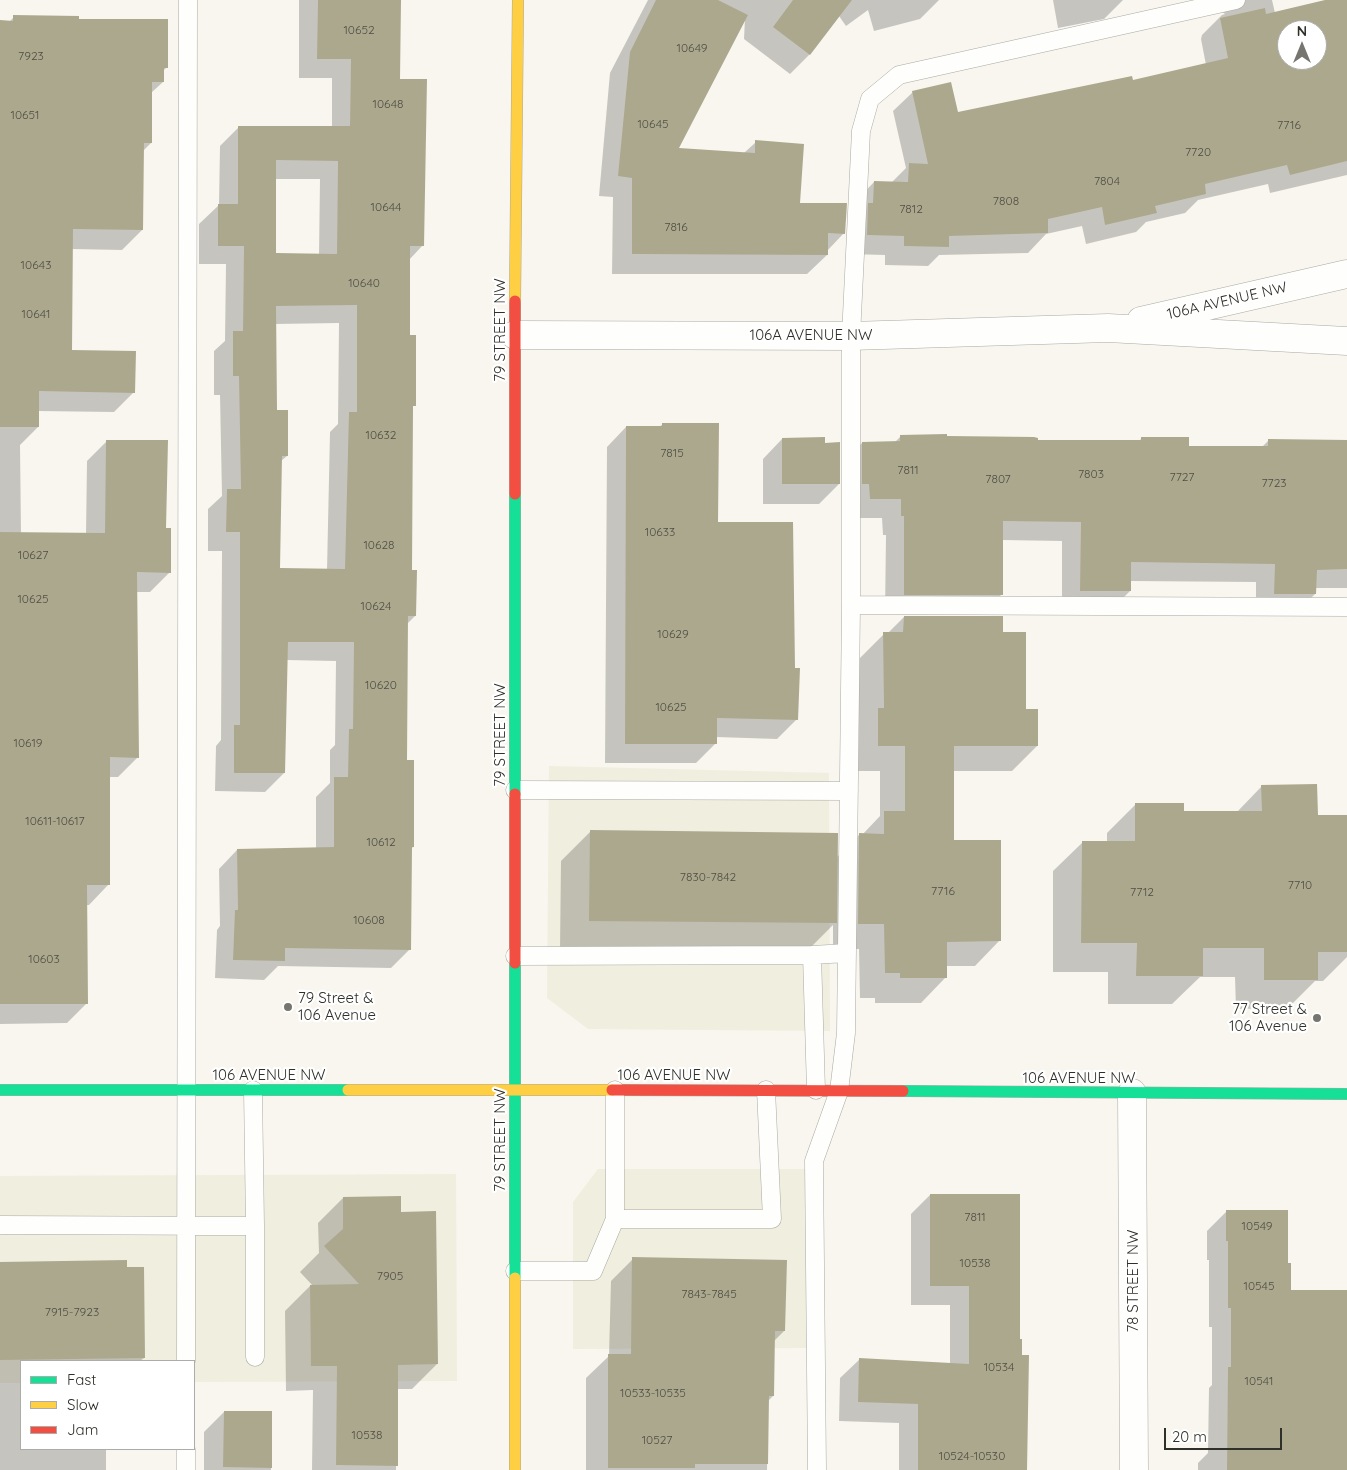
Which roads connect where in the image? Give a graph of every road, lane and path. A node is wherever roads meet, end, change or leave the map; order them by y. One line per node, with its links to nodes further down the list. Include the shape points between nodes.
1 (188, 0): 17 (lane)
2 (518, 0): 6 (street, 79 STREET NW)
3 (1236, 0): 7 (lane, via 899,75 870,98 861,131)
4 (1347, 274): 5 (street, 106A AVENUE NW)
5 (1108, 328): 7 (street, 106A AVENUE NW); 8 (street, 106A AVENUE NW)
6 (515, 335): 7 (street, 106A AVENUE NW); 11 (street, 79 STREET NW)
7 (851, 336): 9 (lane)
8 (1347, 341)
9 (851, 605): 10 (lane); 12 (lane)
10 (1347, 607)
11 (515, 790): 12 (lane); 15 (street, 79 STREET NW)
12 (849, 791): 13 (lane)
13 (847, 954): 14 (lane); 23 (lane, via 846,1033)
14 (812, 955): 15 (lane); 22 (lane)
15 (515, 956): 19 (street, 79 STREET NW)
16 (0, 1090): 17 (street, 106 AVENUE NW)
17 (186, 1090): 18 (street, 106 AVENUE NW); 28 (lane)
18 (252, 1090): 19 (street, 106 AVENUE NW); 29 (lane)
19 (515, 1090): 20 (street, 106 AVENUE NW); 30 (street, 79 STREET NW)
20 (615, 1090): 21 (street, 106 AVENUE NW); 26 (lane)
21 (766, 1090): 22 (street, 106 AVENUE NW); 26 (lane, via 772,1219)
22 (816, 1090): 23 (street, 106 AVENUE NW)
23 (839, 1091): 24 (street, 106 AVENUE NW); 36 (lane, via 814,1161)
24 (1132, 1093): 25 (street, 106 AVENUE NW); 37 (street, 78 STREET NW)
25 (1347, 1094)
26 (615, 1219): 30 (lane, via 593,1270)
27 (0, 1225): 28 (lane)
28 (186, 1225): 29 (lane); 32 (lane)
29 (255, 1226): 31 (lane)
30 (515, 1271): 35 (street, 79 STREET NW)
31 (255, 1357)
32 (186, 1360)
33 (186, 1450): 34 (lane)
34 (186, 1470)
35 (515, 1470)
36 (817, 1470)
37 (1134, 1470)

